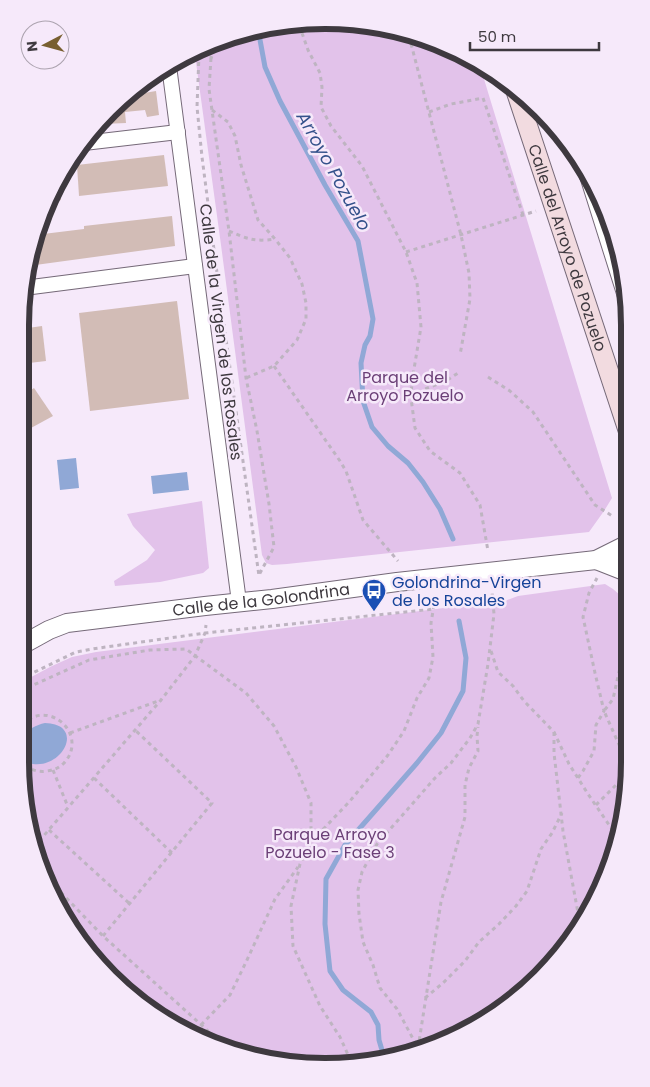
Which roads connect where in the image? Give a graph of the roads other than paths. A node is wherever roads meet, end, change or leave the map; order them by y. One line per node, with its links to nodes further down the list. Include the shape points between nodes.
1 (170, 73): 3 (street, Calle de la Virgen de los Rosales)
2 (520, 102): 9 (main road, Calle del Arroyo de Pozuelo)
3 (178, 132): 4 (street); 6 (street, Calle de la Virgen de los Rosales)
4 (92, 142)
5 (587, 186): 7 (lane)
6 (194, 266): 8 (street); 13 (street, Calle de la Virgen de los Rosales)
7 (619, 286)
8 (31, 287)
9 (621, 409)
10 (621, 546): 11 (street, Calle de la Golondrina)
11 (596, 560): 12 (street, Calle de la Golondrina); 13 (street, Calle de la Golondrina)
12 (621, 570)
13 (238, 602): 14 (street, Calle de la Golondrina, via 67,623)
14 (29, 641)

